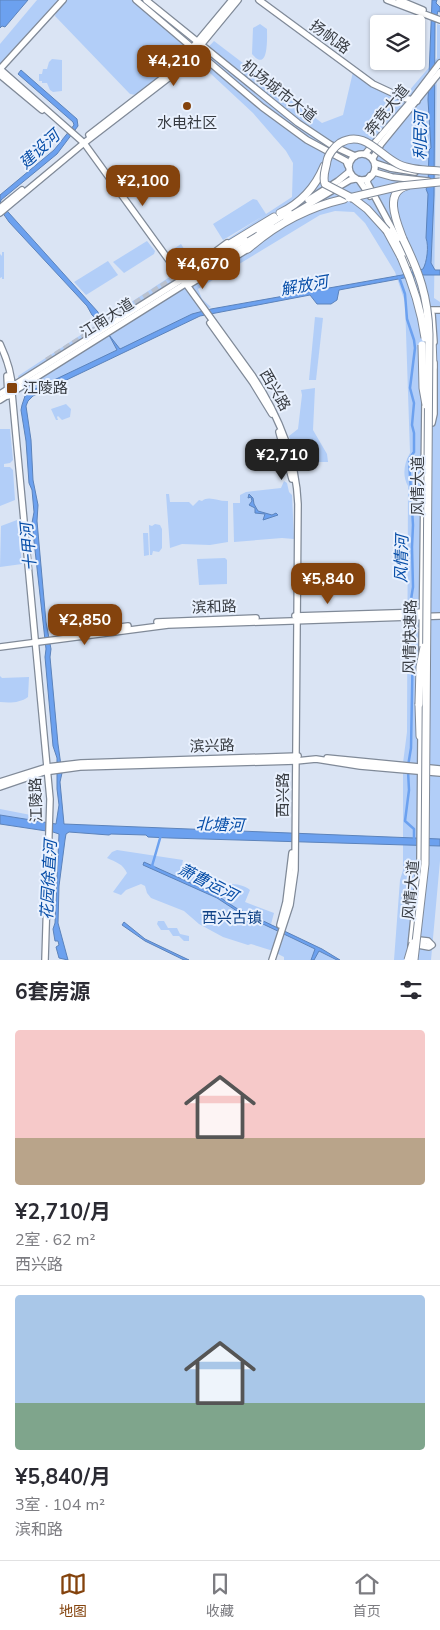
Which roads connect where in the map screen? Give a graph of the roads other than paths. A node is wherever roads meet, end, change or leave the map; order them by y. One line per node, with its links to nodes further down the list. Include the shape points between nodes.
1 (63, 0): 15 (main road)
2 (136, 0): 13 (main road, 机场城市大道)
3 (146, 0): 12 (main road, 机场城市大道)
4 (232, 0): 12 (main road)
5 (238, 0): 12 (main road)
6 (259, 0): 19 (main road, 扬帆路, via 373,84)
7 (264, 0): 19 (main road, via 377,85)
8 (387, 0): 10 (main road)
9 (400, 0): 10 (main road)
10 (426, 13): 11 (main road)
11 (439, 18)
12 (200, 44): 13 (main road); 24 (main road, 机场城市大道, via 298,123 331,145)
13 (195, 50): 21 (main road); 26 (main road, 机场城市大道, via 262,107 307,140 346,161)
14 (440, 64): 18 (main road)
15 (0, 69): 20 (main road, 西兴路)
16 (440, 72): 18 (main road)
17 (0, 75): 20 (main road, 西兴路)
18 (428, 83): 19 (main road, 奔竞大道)
19 (414, 100): 22 (main road, 奔竞大道); 25 (main road, 奔竞大道, via 380,144)
20 (70, 133): 21 (main road, 西兴路)
21 (81, 144): 31 (main road); 38 (main road, 西兴路)
22 (365, 154): 24 (main road); 25 (main road)
23 (328, 156): 27 (highway, bridge, via 342,142 362,140 398,164); 33 (highway, bridge, via 312,189 275,216); 46 (highway, 风情快速路, bridge, via 323,177 325,184 367,209 387,231 412,282 420,308 426,352)
24 (355, 156): 26 (main road)
25 (374, 160): 27 (main road, bridge, via 390,168); 28 (main road)
26 (349, 169): 29 (main road); 32 (main road, 江南大道, via 338,181)
27 (438, 172)
28 (372, 174): 29 (main road); 30 (main road, bridge); 37 (main road, 风情大道, via 368,184)
29 (357, 180): 32 (main road, 江南大道, via 350,180); 37 (main road, 风情大道, via 371,197)
30 (438, 182): 33 (highway, bridge, via 400,186 319,205); 47 (highway, 风情快速路, bridge, via 403,187 394,199 394,210 418,271 427,309)
31 (2, 210)
32 (294, 211): 33 (main road, 江南大道)
33 (261, 231): 34 (highway); 34 (highway); 35 (highway); 38 (main road, 江南大道)
34 (245, 248): 36 (highway); 38 (main road, via 190,284)
35 (224, 249)
36 (229, 256)
37 (411, 268): 40 (main road, 风情大道, bridge)
38 (182, 282): 43 (main road, 江南大道); 51 (main road, 西兴路, via 264,400 279,430 294,495)
39 (440, 312): 40 (main road)
40 (425, 314): 46 (highway, bridge, via 421,332); 47 (main road, 风情大道, via 430,336); 47 (highway, bridge, via 431,326 433,367); 48 (main road, 风情大道)
41 (0, 344): 43 (main road, 江陵路, via 7,360)
42 (0, 352): 43 (main road, 江陵路)
43 (10, 391): 44 (main road, 江南大道); 45 (main road, 江南大道); 52 (main road, 江陵路)
44 (0, 394)
45 (0, 400)
46 (426, 406): 54 (highway, 风情快速路, bridge)
47 (430, 423): 49 (main road, 风情大道); 56 (highway, 风情快速路, bridge)
48 (422, 614): 49 (main road, 滨和路); 51 (main road, 滨和路); 57 (main road, 风情大道)
49 (429, 614): 50 (main road, 滨和路); 58 (main road, 风情大道)
50 (440, 614)
51 (295, 618): 52 (main road, 滨和路, via 168,621); 59 (main road, 西兴路)
52 (33, 640): 53 (main road, 滨和路); 55 (main road, 滨和路); 61 (main road, 江陵路)
53 (0, 643)
54 (424, 644): 57 (highway, bridge, via 420,667); 68 (highway, 风情快速路, bridge, via 422,859)
55 (0, 647)
56 (427, 666): 58 (highway, bridge, via 430,688); 72 (highway, 风情快速路, bridge, via 425,864)
57 (420, 736): 62 (main road, 风情大道)
58 (427, 743): 62 (main road, 风情大道)
59 (294, 759): 60 (main road, 滨兴路, via 331,758); 60 (main road, 滨兴路); 61 (main road, 滨兴路); 71 (main road, 西兴路, via 293,857 296,870 292,897)
60 (403, 768): 62 (main road, 滨兴路)
61 (46, 770): 64 (main road, 滨兴路); 65 (main road, 滨兴路); 70 (main road, 江陵路)
62 (421, 770): 63 (main road, 滨兴路); 66 (main road, 风情大道); 67 (main road, 风情大道)
63 (440, 772): 66 (main road, via 430,779)
64 (0, 782)
65 (0, 787)
66 (427, 794): 67 (main road, 风情大道)
67 (423, 827): 68 (main road, 风情大道)
68 (415, 942): 69 (main road, via 429,948); 72 (highway, 风情快速路, bridge)
69 (440, 946)
70 (44, 960)
71 (270, 960)
72 (411, 960)

